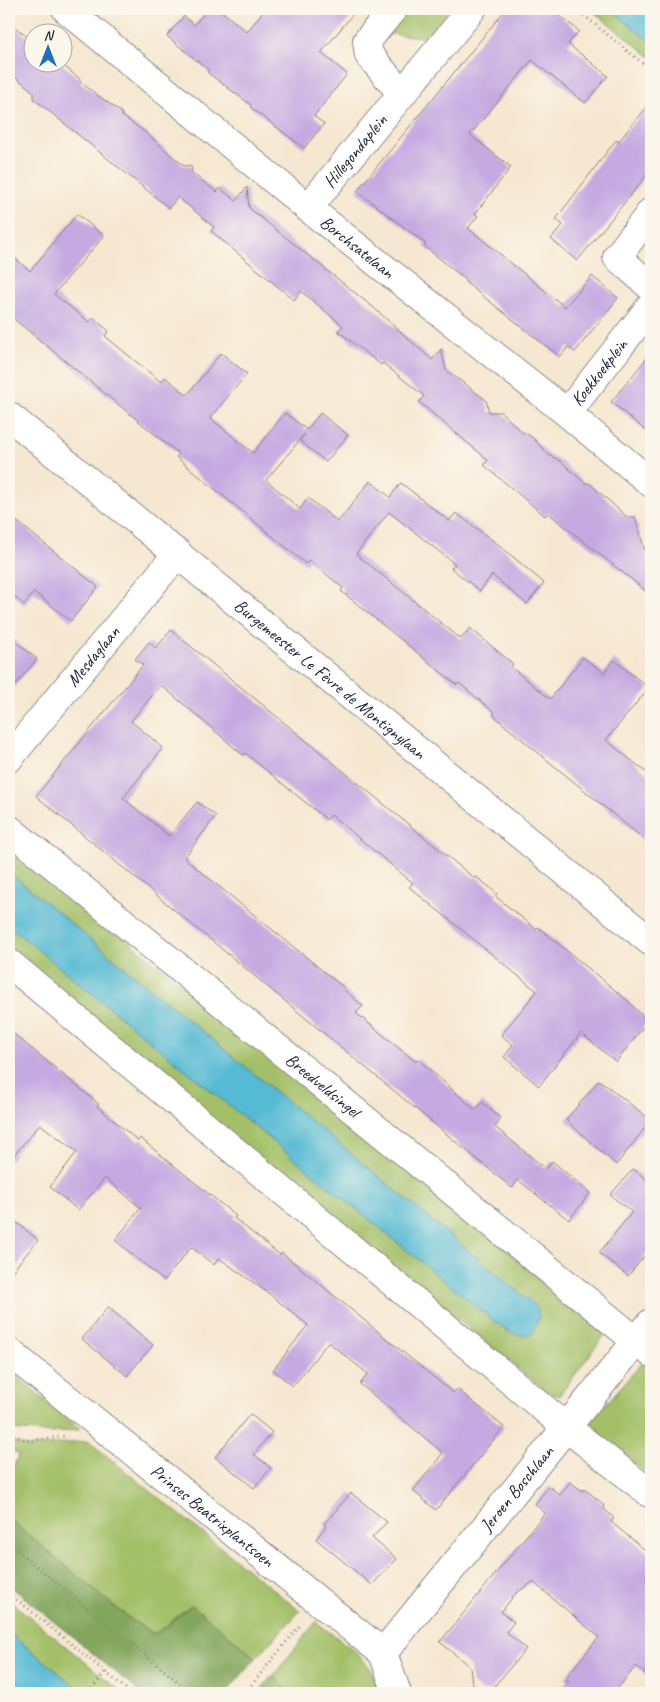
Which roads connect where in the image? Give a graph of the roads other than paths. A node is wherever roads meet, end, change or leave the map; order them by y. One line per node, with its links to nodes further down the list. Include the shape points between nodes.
1 (66, 9): 5 (street, Borchsatelaan)
2 (393, 9): 4 (street, via 367,41 368,56)
3 (472, 9): 4 (street, Hillegondaplein)
4 (402, 94): 5 (street, Hillegondaplein)
5 (308, 208): 9 (street, Borchsatelaan)
6 (651, 212): 7 (street, via 616,257)
7 (651, 288)
8 (651, 306): 9 (street, Koekkoekplein)
9 (567, 413): 11 (street, Borchsatelaan)
10 (9, 416): 12 (street, Burgemeester Le Fèvre de Montignylaan)
11 (651, 483)
12 (178, 553): 13 (street, Mesdaglaan); 15 (street, Burgemeester Le Fèvre de Montignylaan)
13 (9, 758)
14 (9, 829): 17 (street, Breedveldsingel)
15 (651, 942)
16 (9, 963): 19 (street)
17 (646, 1339): 19 (street, Jeroen Boschlaan)
18 (9, 1352): 21 (street, Prinses Beatrixplantsoen)
19 (566, 1428): 20 (street); 21 (street, Jeroen Boschlaan)
20 (651, 1494)
21 (383, 1653): 22 (street)
22 (397, 1693)

